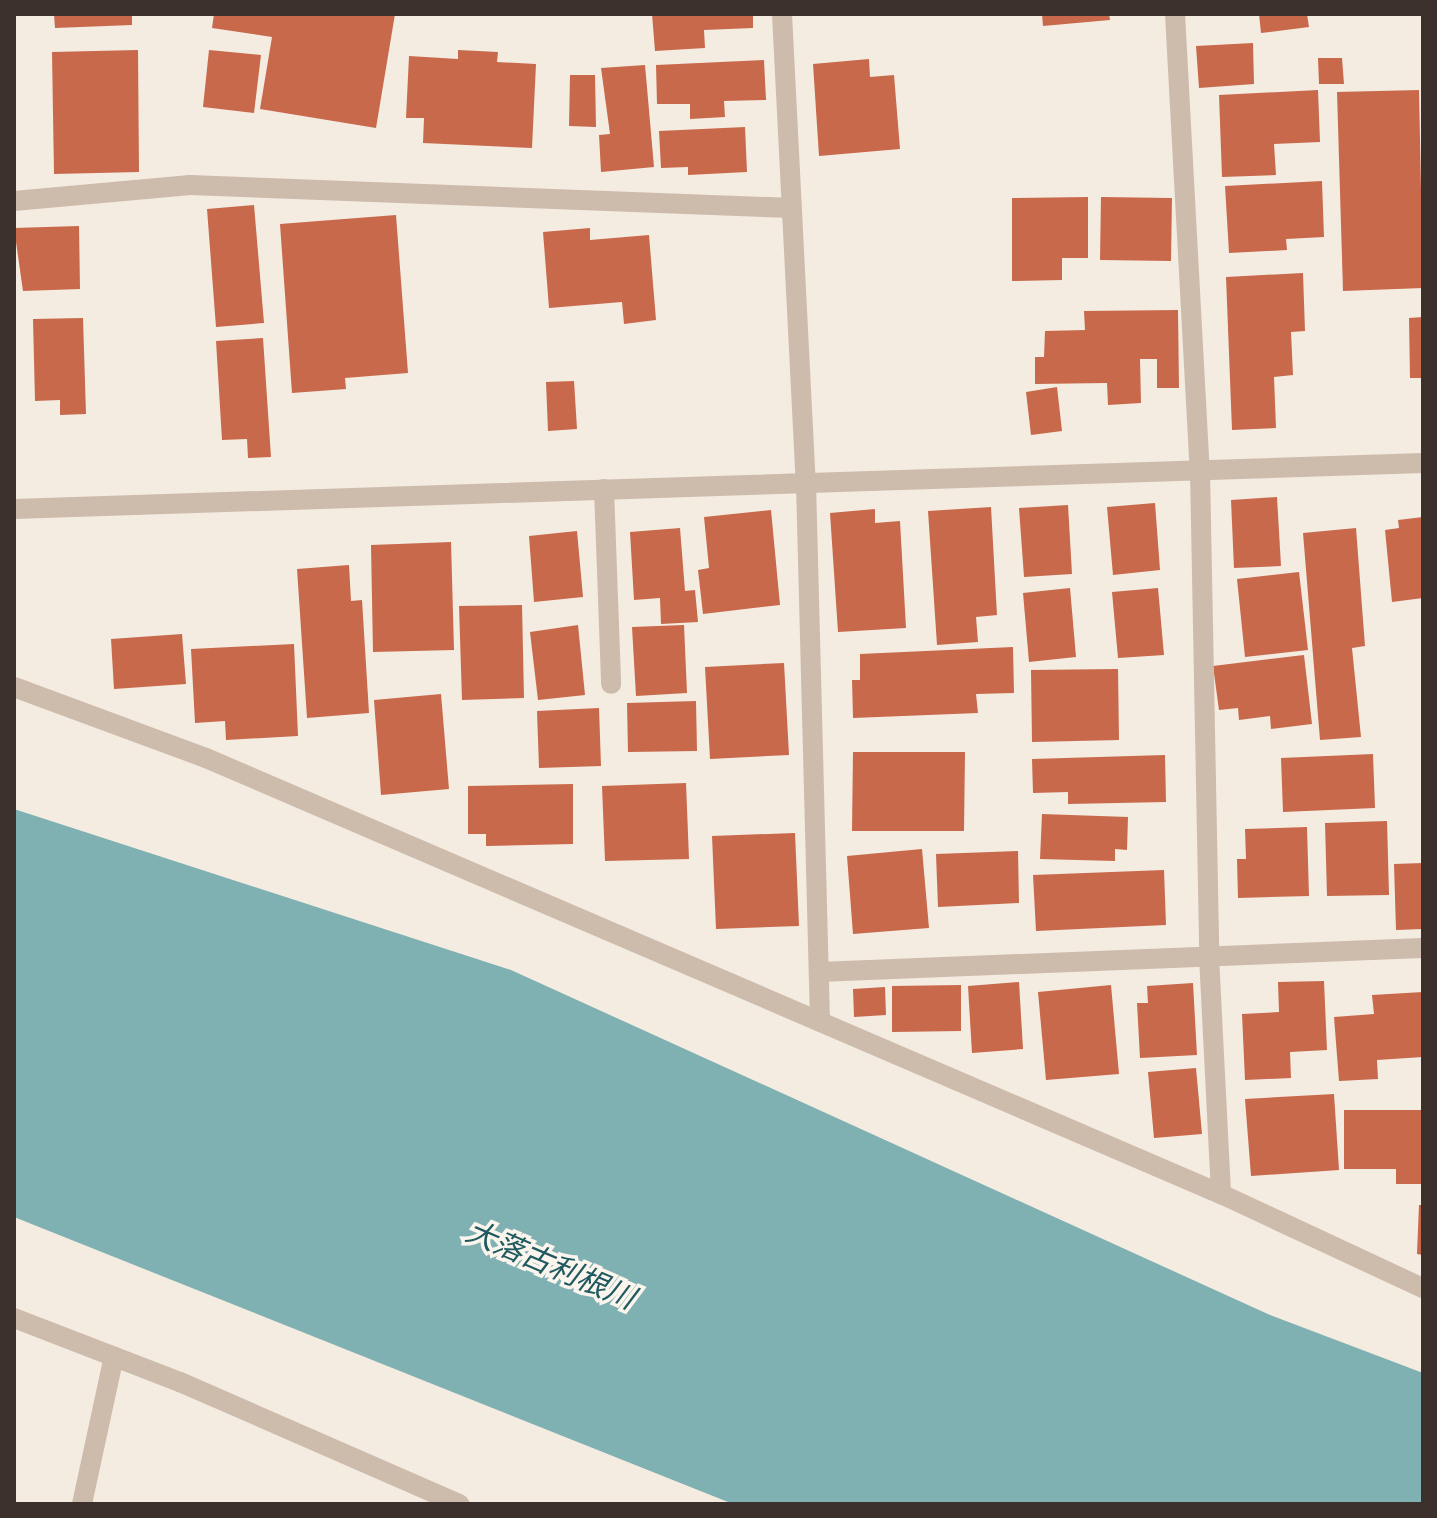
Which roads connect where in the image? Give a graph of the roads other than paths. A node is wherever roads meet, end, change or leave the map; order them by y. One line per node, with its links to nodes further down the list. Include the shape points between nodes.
1 (782, 14): 4 (street)
2 (1175, 14): 6 (street)
3 (14, 201): 4 (street, via 190,185)
4 (792, 208): 7 (street)
5 (1423, 463): 6 (street)
6 (1200, 470): 7 (street); 13 (street)
7 (806, 483): 8 (street); 14 (street)
8 (604, 489): 9 (street); 10 (street)
9 (14, 509)
10 (611, 684)
11 (14, 687): 15 (street, via 206,758)
12 (1423, 948): 13 (street)
13 (1209, 956): 14 (street); 16 (street)
14 (819, 972): 15 (street)
15 (820, 1022): 16 (street)
16 (1221, 1194): 17 (street)
17 (1423, 1288)
18 (14, 1318): 19 (street)
19 (114, 1356): 20 (street); 21 (street)
20 (82, 1504)
21 (459, 1504)

